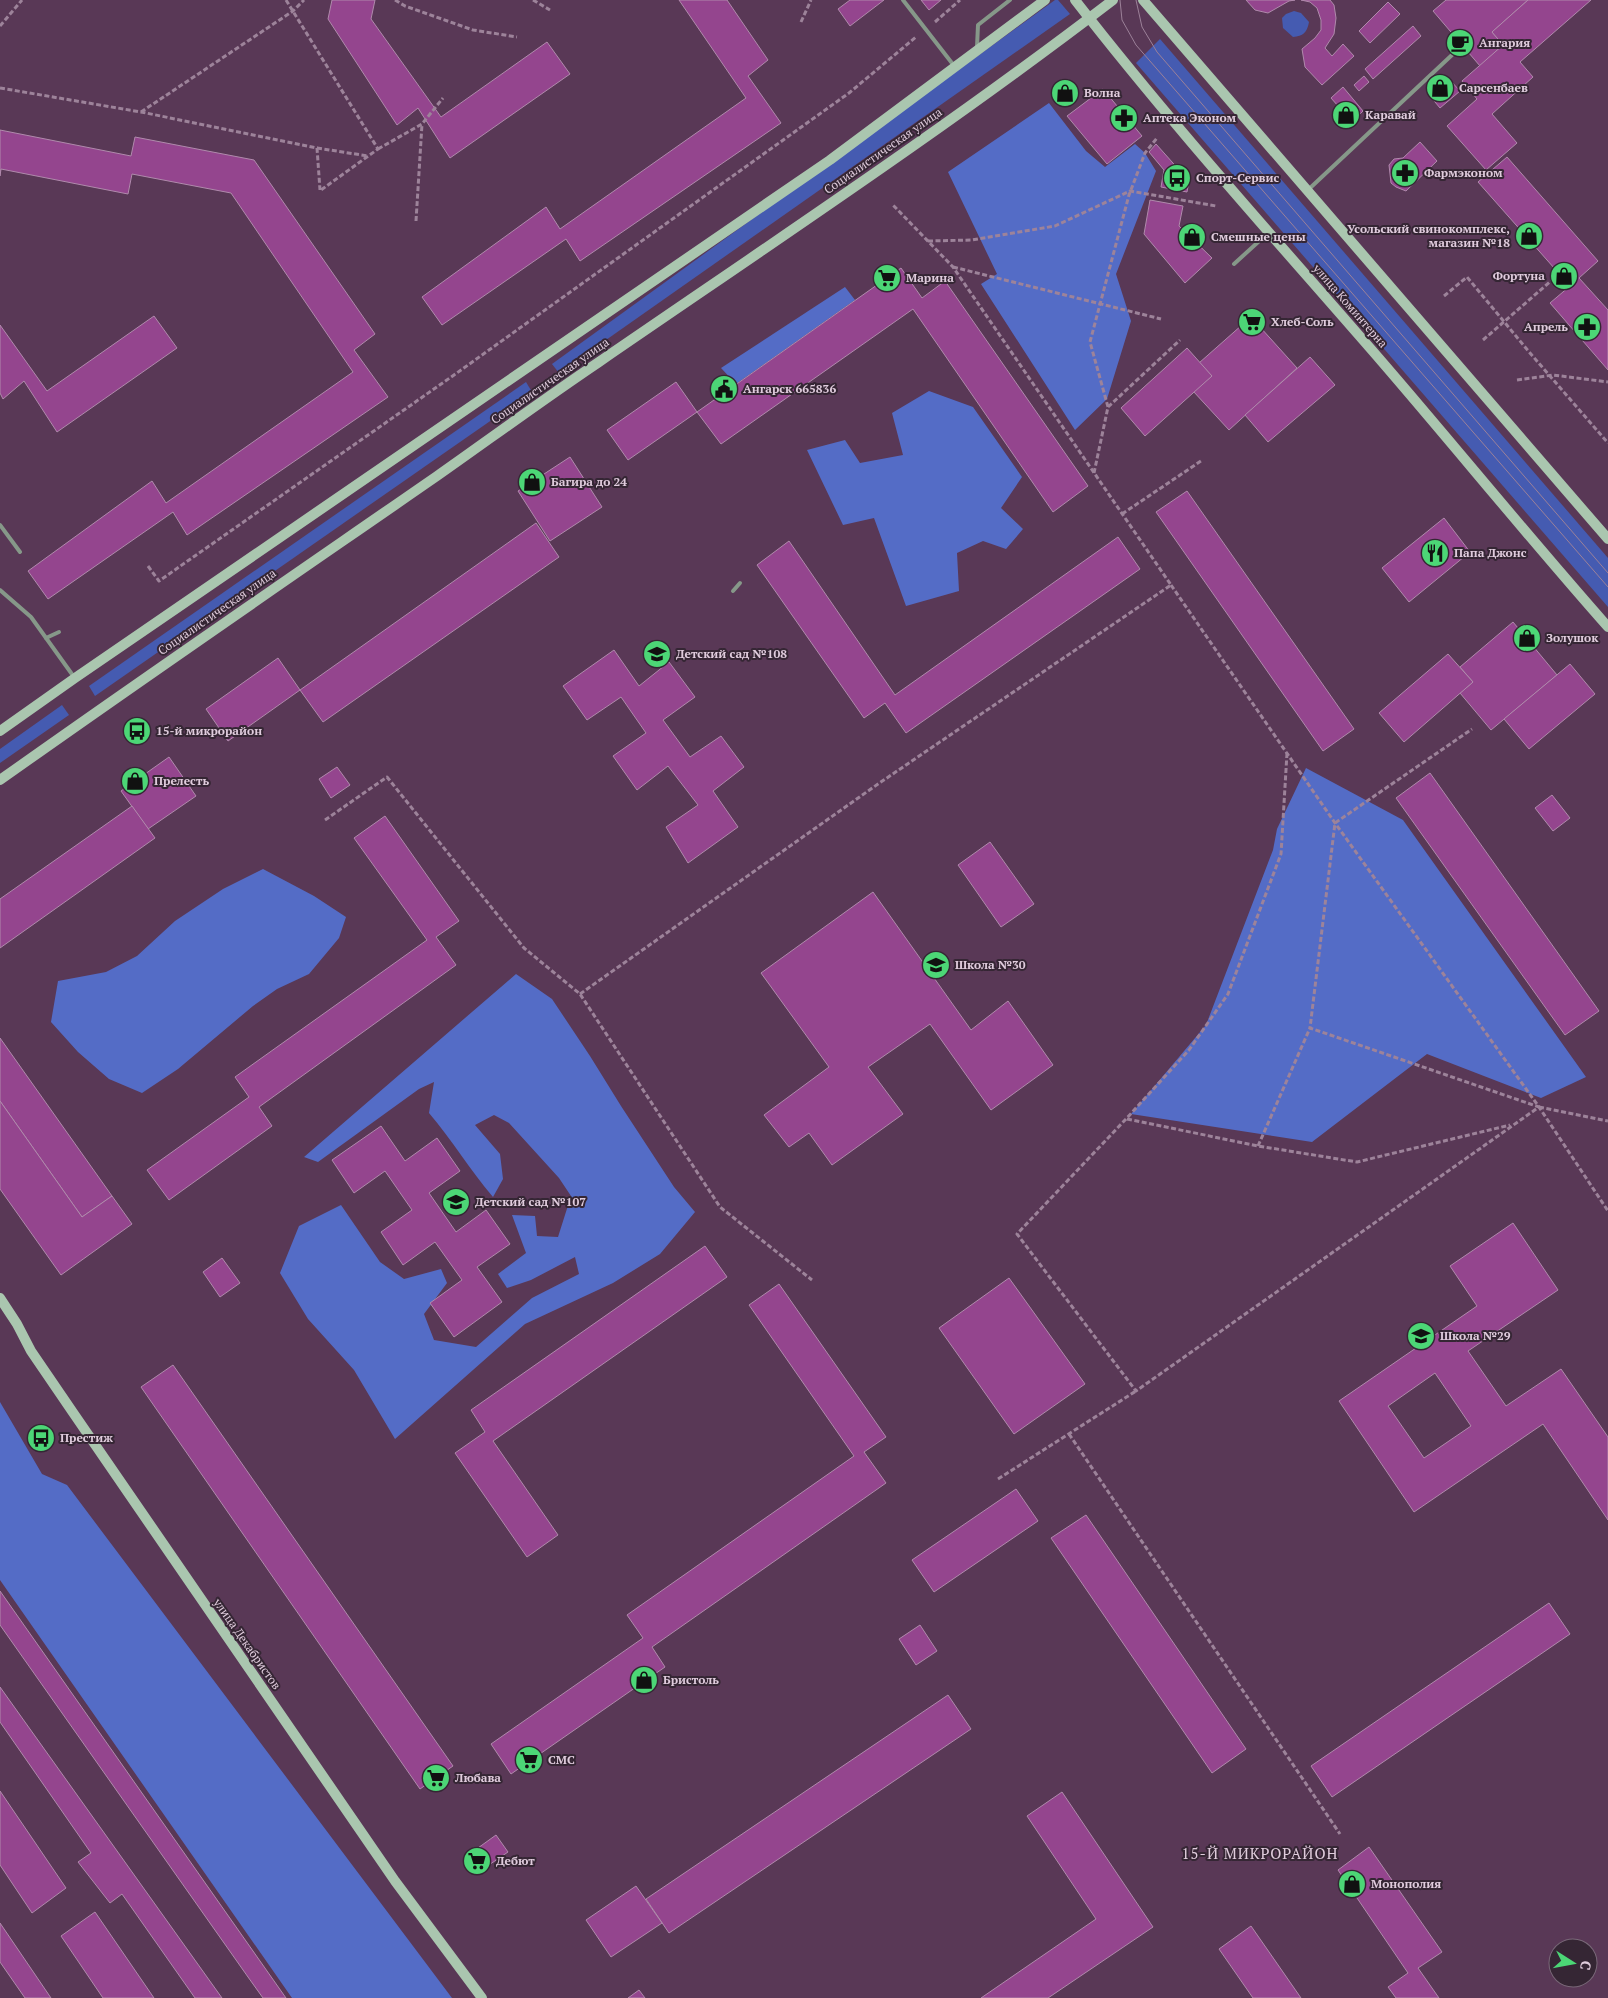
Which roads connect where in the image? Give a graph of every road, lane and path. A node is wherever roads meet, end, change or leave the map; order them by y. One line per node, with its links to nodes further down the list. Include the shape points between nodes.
1 (22, 0): 18 (path)
2 (286, 0): 15 (path)
3 (304, 0): 15 (path)
4 (395, 0): 20 (path, via 473,30)
5 (533, 0): 14 (path)
6 (811, 0): 17 (path)
7 (903, 0): 19 (lane)
8 (960, 0): 19 (path)
9 (1010, 0): 21 (lane, via 978,25)
10 (1045, 0): 21 (street, Социалистическая улица)
11 (1075, 0): 16 (street, улица Коминтерна)
12 (1113, 0): 16 (street, Социалистическая улица)
13 (1143, 0): 32 (street)
14 (550, 10)
15 (293, 11): 26 (path); 30 (path)
16 (1089, 18): 37 (street, улица Коминтерна); 73 (street, Социалистическая улица, via 897,158)
17 (801, 22)
18 (0, 26)
19 (926, 29): 23 (lane); 61 (path, via 849,92 447,380 159,581)
20 (517, 37)
21 (977, 51): 23 (street, Социалистическая улица)
22 (1453, 54): 32 (lane)
23 (955, 66): 69 (street, Социалистическая улица, via 830,160)
24 (0, 88): 26 (path)
25 (443, 98): 27 (path)
26 (141, 112): 29 (path)
27 (422, 124): 30 (path); 36 (path)
28 (1157, 138): 33 (path, via 1145,153)
29 (317, 148): 31 (path); 31 (path, via 320,190)
30 (378, 149): 31 (path)
31 (368, 156)
32 (1308, 190): 59 (street)
33 (1130, 191): 35 (path); 38 (path, via 1055,226 972,240); 43 (path)
34 (892, 204): 38 (path)
35 (1216, 206)
36 (416, 221)
37 (1270, 232): 39 (lane); 66 (street, улица Коминтерна)
38 (928, 241): 40 (path)
39 (1234, 264)
40 (952, 267): 43 (path); 56 (path)
41 (1559, 274): 45 (path)
42 (1444, 296): 45 (path, via 1467,277)
43 (1099, 303): 44 (path); 51 (path, via 1090,342)
44 (1161, 319)
45 (1503, 321): 47 (path); 48 (path)
46 (1180, 340): 51 (path)
47 (1483, 340)
48 (1549, 376): 49 (path); 50 (path); 53 (path)
49 (1517, 380)
50 (1608, 382)
51 (1108, 407): 56 (path)
52 (1608, 434): 53 (path)
53 (1603, 438): 54 (path)
54 (1608, 443)
55 (1201, 460): 57 (path)
56 (1094, 473): 57 (path)
57 (1122, 514): 63 (path)
58 (0, 525): 60 (lane)
59 (1608, 539)
60 (20, 552)
61 (148, 566)
62 (740, 584): 65 (lane)
63 (1172, 585): 72 (path); 76 (path, via 878,784)
64 (0, 590): 68 (lane, via 31,617)
65 (733, 591)
66 (1608, 627)
67 (59, 632): 68 (lane)
68 (46, 638): 69 (lane)
69 (75, 678): 71 (street, Социалистическая улица)
70 (1472, 730): 75 (path)
71 (0, 731)
72 (1287, 753): 75 (path); 79 (path, via 1281,854 1228,994 1189,1050)
73 (0, 780)
74 (325, 820): 76 (path, via 387,777 524,948)
75 (1336, 823): 77 (path); 78 (path)
76 (580, 994): 84 (path, via 720,1207)
77 (1310, 1028): 78 (path); 82 (path)
78 (1538, 1107): 80 (path); 81 (path); 83 (path)
79 (1126, 1119): 82 (path); 86 (path, via 1017,1234)
80 (1608, 1121)
81 (1513, 1124): 82 (path, via 1357,1162); 86 (path)
82 (1258, 1146)
83 (1608, 1211)
84 (812, 1280)
85 (0, 1298): 90 (street, улица Декабристов, via 68,1406 355,1823)
86 (1136, 1391): 87 (path)
87 (1069, 1434): 88 (path); 89 (path)
88 (998, 1479)
89 (1340, 1834)
90 (482, 1998)

